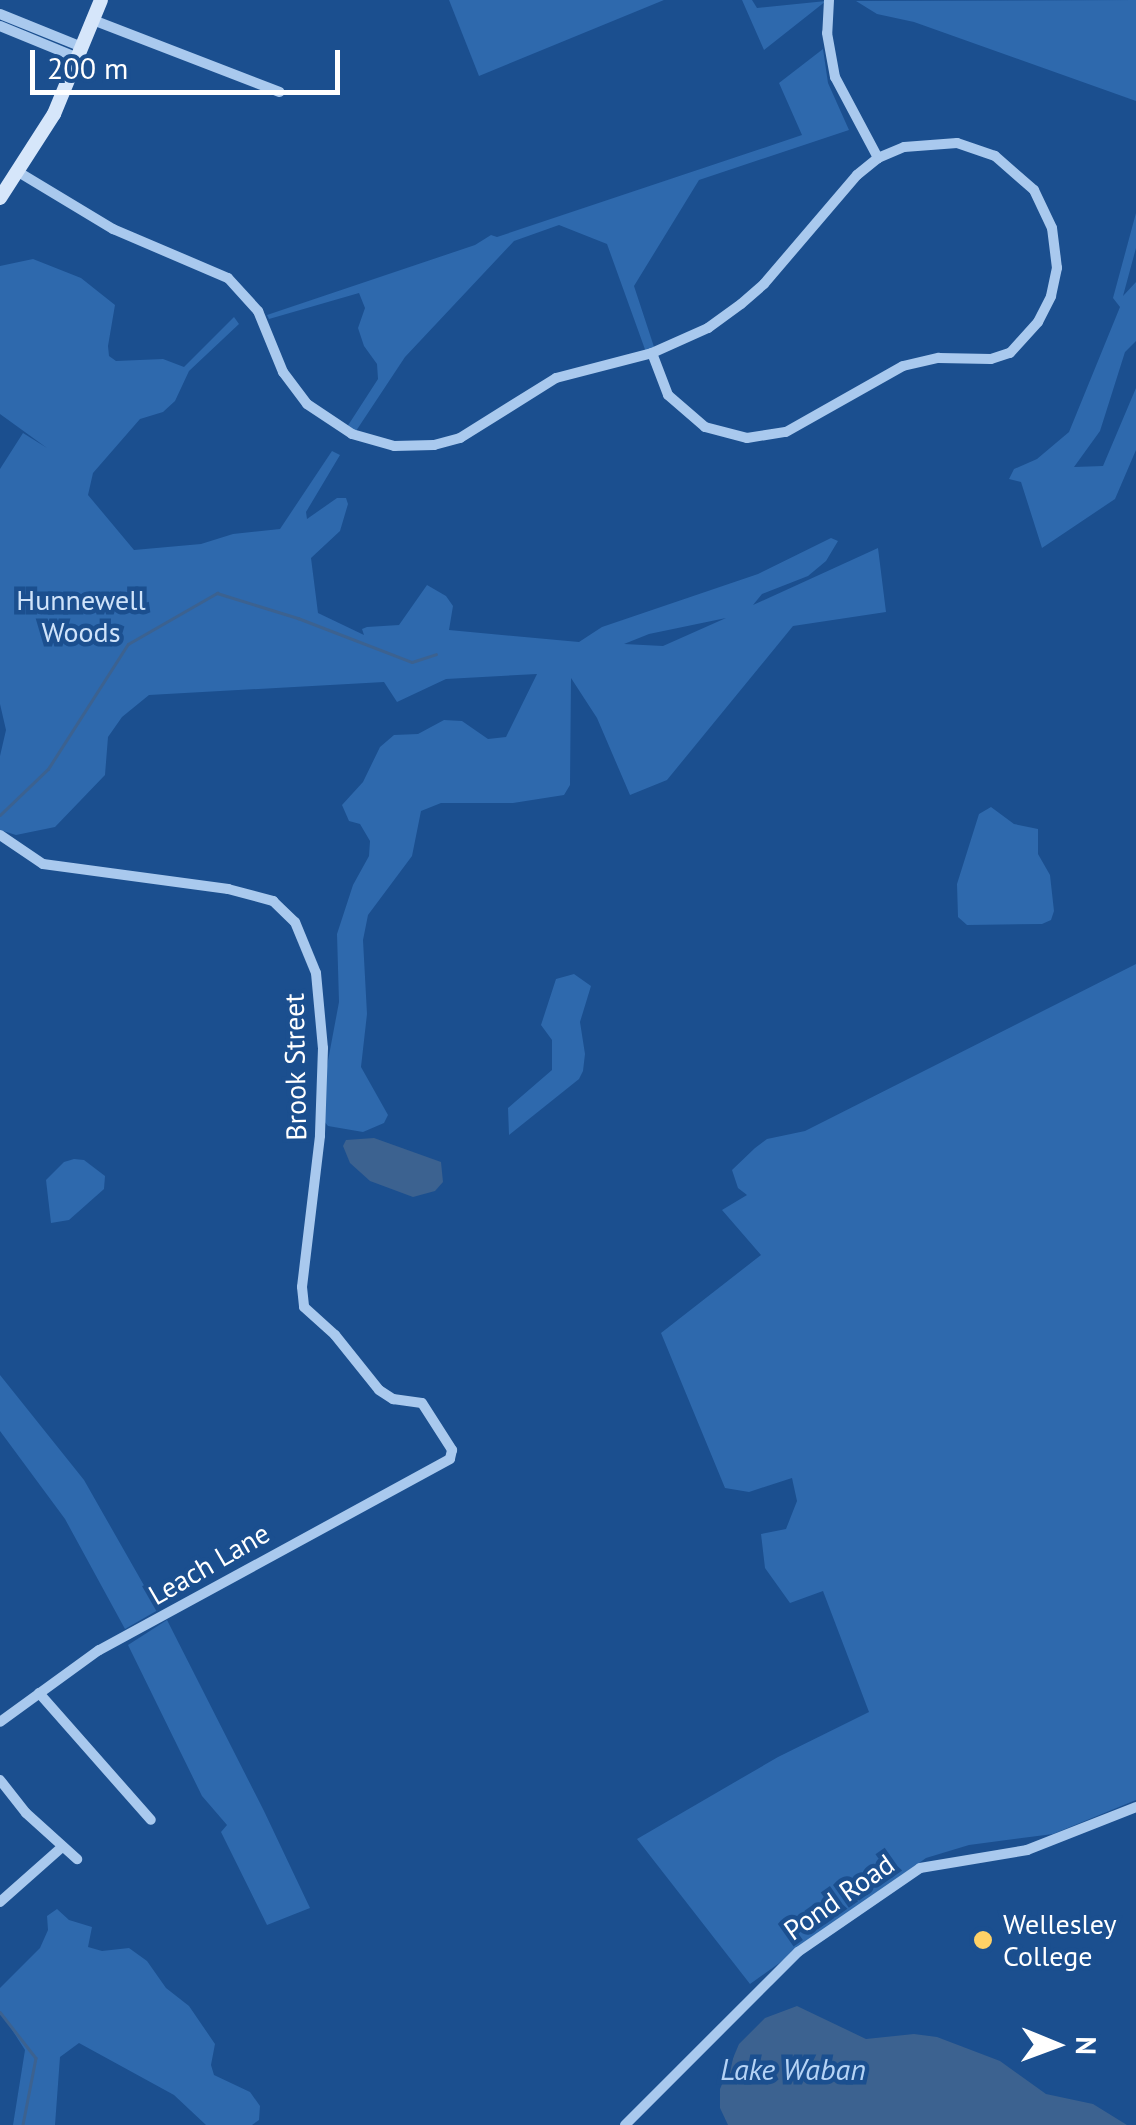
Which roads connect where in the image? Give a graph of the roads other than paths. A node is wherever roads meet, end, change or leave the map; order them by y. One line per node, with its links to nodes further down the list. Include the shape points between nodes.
1 (101, 0): 4 (street)
2 (829, 0): 8 (street, via 834,77)
3 (0, 14): 6 (street)
4 (93, 20): 6 (street); 7 (street)
5 (0, 26): 6 (street)
6 (80, 53): 9 (street)
7 (280, 92)
8 (878, 158): 11 (street, via 753,294 708,328); 11 (street, via 918,144 957,143 995,156 1034,190 1052,228 1056,268 1046,310 1020,345 990,360 915,362 798,427 747,438 718,432 684,412 662,384)
9 (20, 172): 10 (street); 11 (street, via 113,229 228,278 258,312 298,394 328,421 366,440 410,446 460,438 556,378)
10 (0, 198)
11 (652, 353)
12 (0, 835): 13 (street, Brook Street, via 43,864 228,890 273,901 295,922 316,973 323,1048 304,1307 379,1390 422,1403 452,1450)
13 (450, 1459): 14 (street, Leach Lane, via 99,1650)
14 (39, 1693): 15 (street, Leach Lane); 18 (street)
15 (0, 1722)
16 (0, 1780): 19 (street)
17 (1136, 1807): 22 (street, Pond Road, via 1027,1850 920,1868 798,1952)
18 (152, 1820)
19 (62, 1847): 20 (street); 21 (street)
20 (77, 1858)
21 (0, 1902)
22 (624, 2125)

